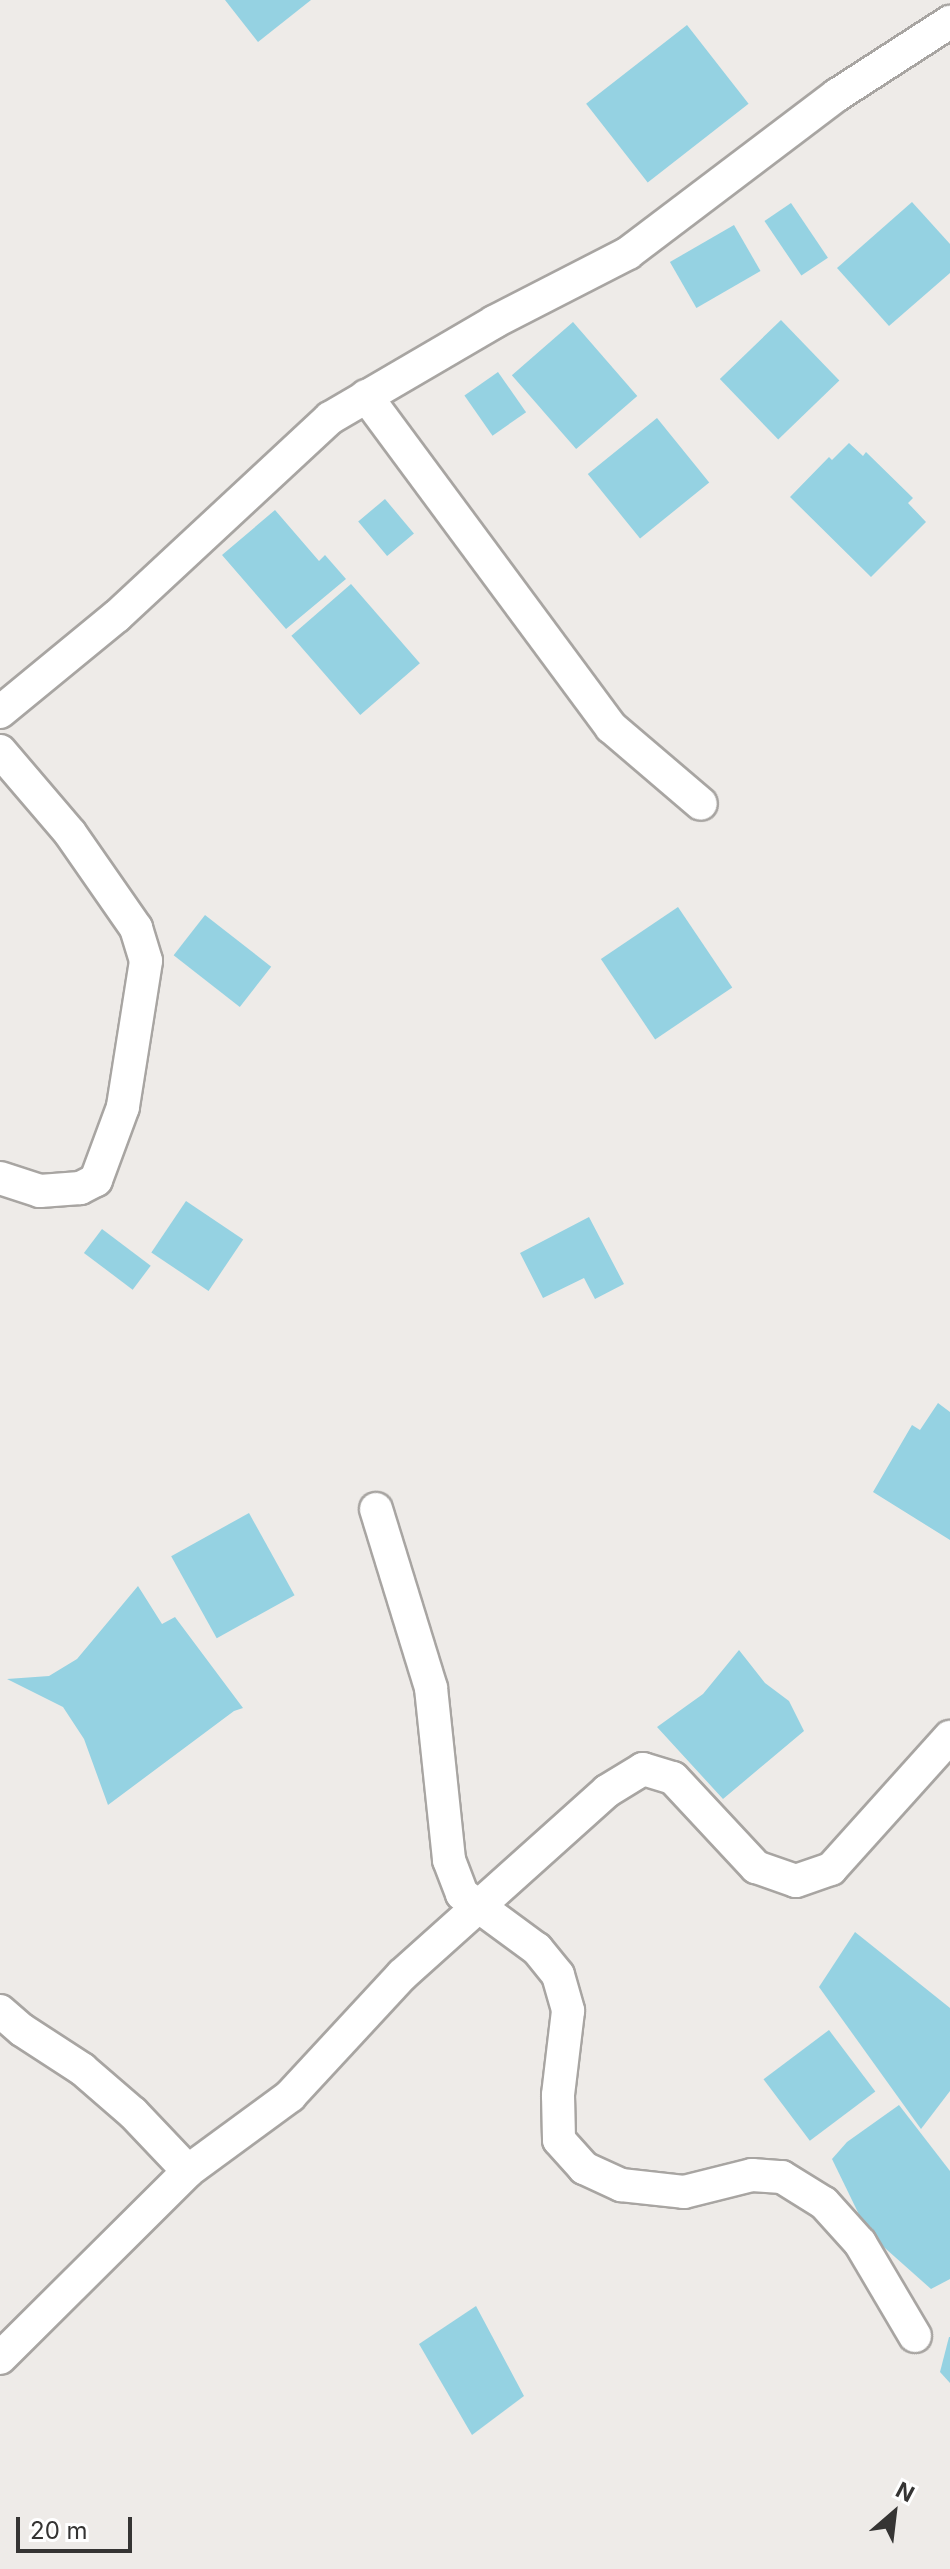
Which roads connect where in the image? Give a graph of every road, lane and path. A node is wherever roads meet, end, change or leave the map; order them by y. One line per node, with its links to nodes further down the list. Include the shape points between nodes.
1 (950, 22): 2 (street, via 837,95 628,253)
2 (366, 396): 3 (street, via 330,418 117,616); 5 (street, via 611,727)
3 (0, 712)
4 (0, 751): 6 (street, via 70,833 136,928 146,961 123,1107 96,1180 80,1188 40,1191)
5 (701, 804)
6 (0, 1178)
7 (376, 1509): 9 (street, via 431,1688 449,1860 462,1894)
8 (950, 1737): 9 (street, via 831,1869 796,1881 756,1867 673,1778 643,1769 607,1791)
9 (479, 1903): 11 (street, via 402,1975 290,2096); 12 (street, via 537,1949 558,1975 568,2011 558,2095 559,2140 584,2168 621,2185 684,2192 752,2175 782,2177 824,2203 860,2243)
10 (0, 2011): 11 (street, via 82,2069)
11 (188, 2171): 13 (street)
12 (915, 2336)
13 (0, 2358)

